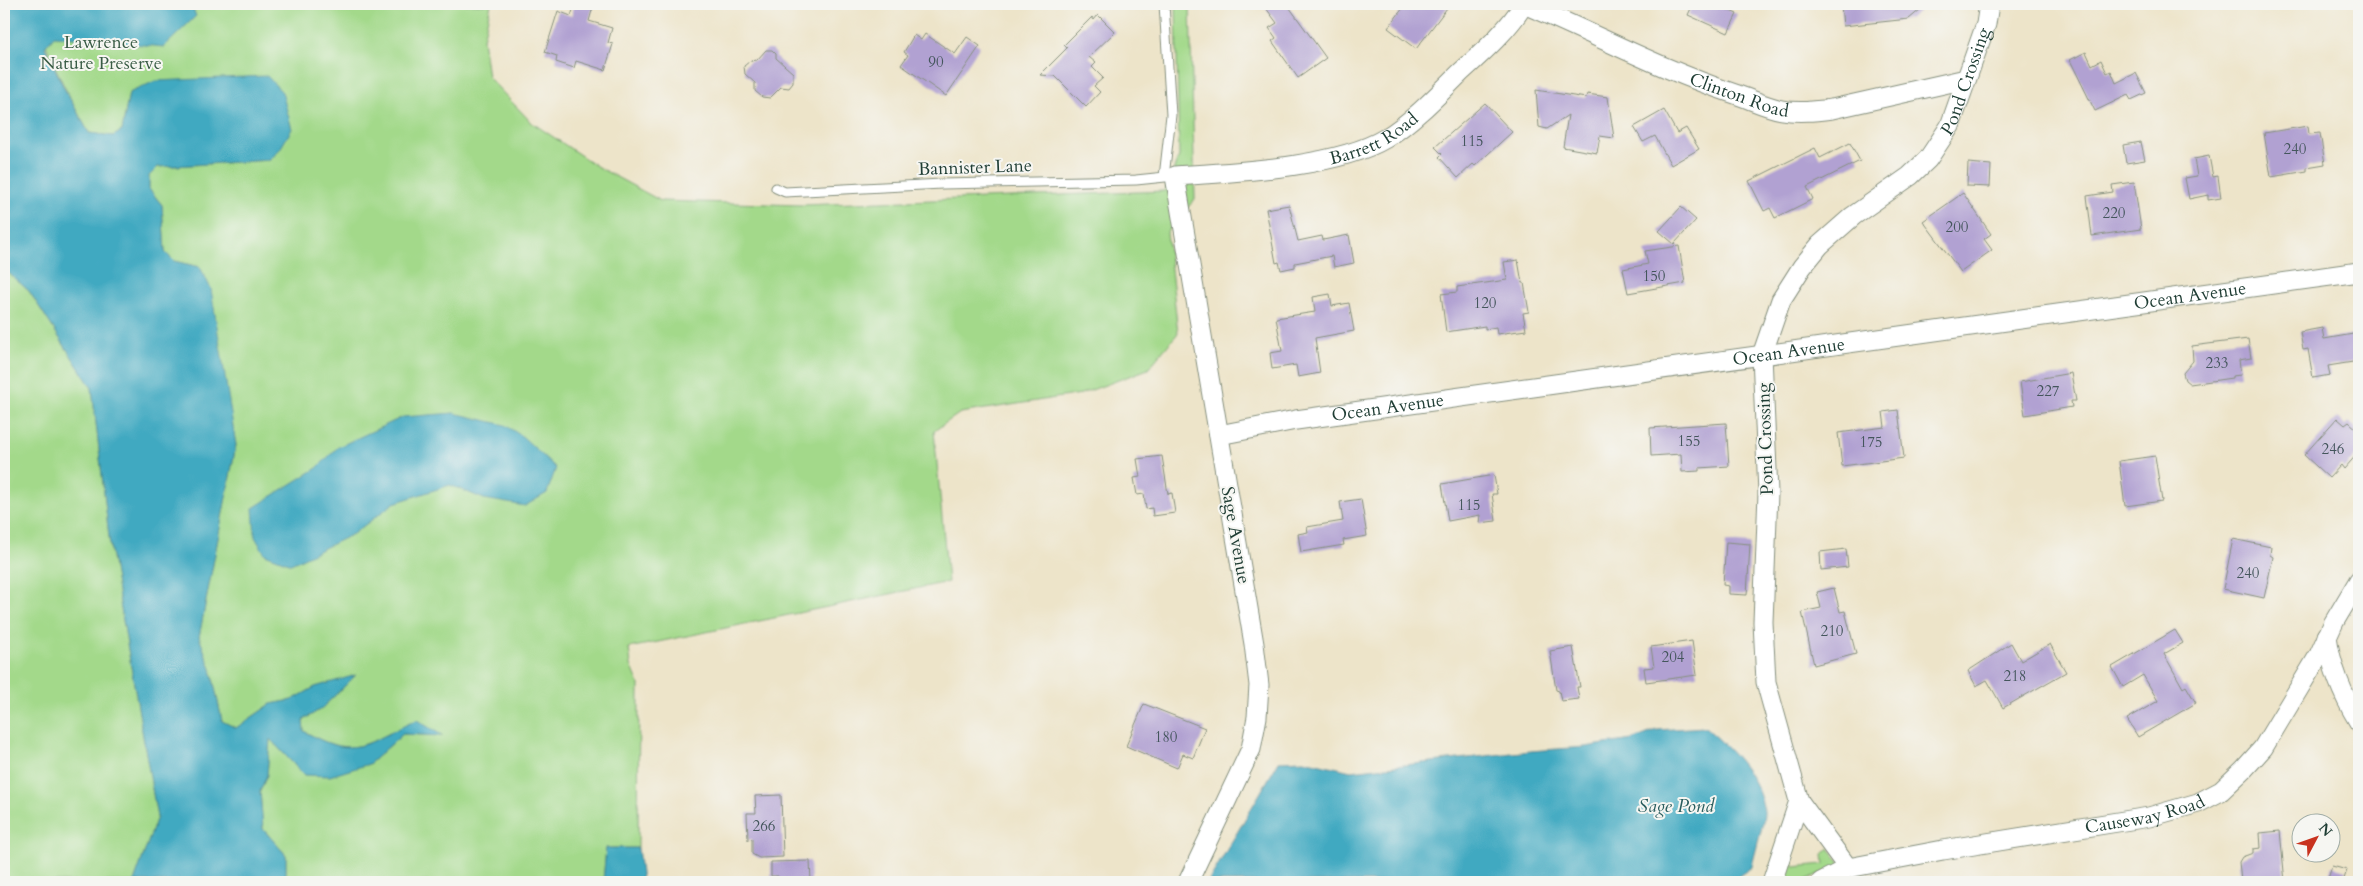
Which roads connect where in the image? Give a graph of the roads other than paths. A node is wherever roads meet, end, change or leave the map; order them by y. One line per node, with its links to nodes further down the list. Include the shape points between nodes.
1 (1164, 4): 5 (lane, via 1171,115)
2 (1524, 4): 4 (street, Clinton Road, via 1692,80 1782,110 1810,112 1832,109); 5 (street, Barrett Road, via 1492,43 1433,100 1387,138 1364,149 1312,162)
3 (1989, 4): 4 (street, Pond Crossing, via 1986,24)
4 (1966, 80): 8 (street, Pond Crossing, via 1950,126 1928,159 1910,176 1853,216 1820,245 1802,267 1781,300)
5 (1169, 177): 6 (lane, Bannister Lane, via 786,192); 9 (street, Sage Avenue)
6 (776, 188)
7 (2359, 272): 8 (street, Ocean Avenue)
8 (1762, 355): 9 (street, Ocean Avenue, via 1296,420); 13 (street, Pond Crossing, via 1768,493 1763,622 1766,682)
9 (1219, 435): 15 (street, Sage Avenue, via 1254,644 1259,685 1257,717 1251,749)
10 (2359, 580): 11 (street, Causeway Road)
11 (2327, 636): 12 (street, via 2337,677); 14 (street, Causeway Road, via 2263,748 2221,791 2198,803 2149,818)
12 (2359, 722)
13 (1800, 801): 14 (street, Pond Crossing); 16 (street)
14 (1848, 868): 17 (street, Causeway Road)
15 (1188, 882)
16 (1772, 882)
17 (1821, 882)

